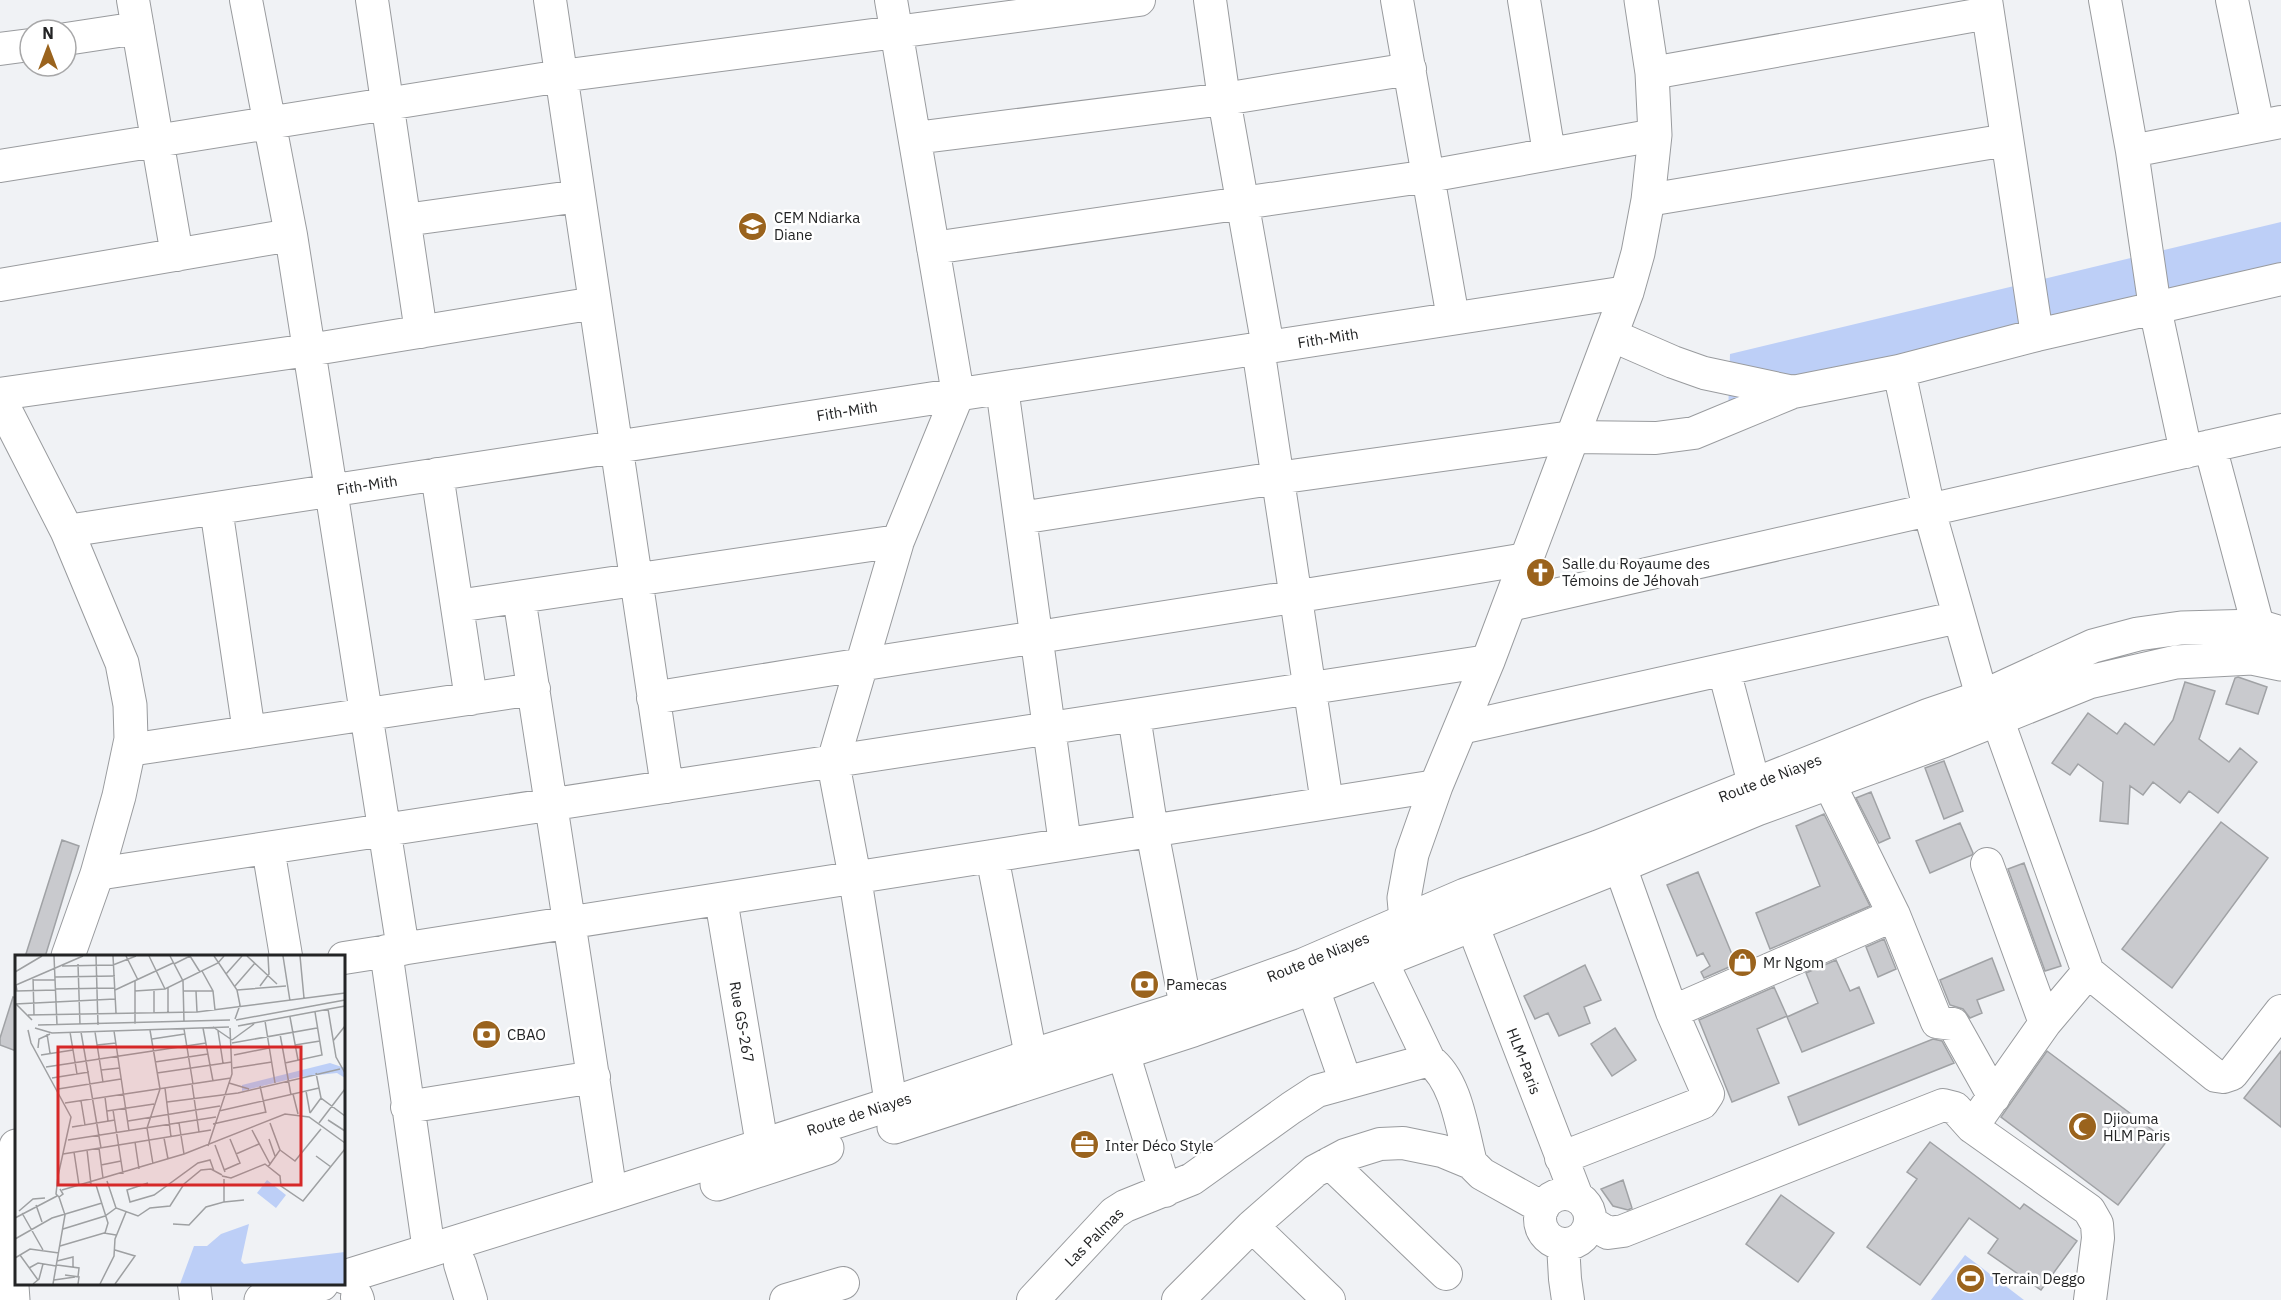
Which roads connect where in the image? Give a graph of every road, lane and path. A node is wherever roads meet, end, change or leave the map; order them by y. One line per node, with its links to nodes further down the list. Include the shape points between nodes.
1 (246, 0): 23 (street)
2 (372, 0): 22 (street)
3 (550, 0): 20 (street)
4 (891, 0): 14 (street)
5 (1138, 0): 14 (street)
6 (1210, 0): 21 (street)
7 (1397, 0): 18 (street)
8 (1524, 0): 30 (street)
9 (1641, 0): 19 (main road)
10 (2105, 0): 29 (street)
11 (2232, 0): 24 (street)
12 (1987, 6): 19 (street); 28 (street)
13 (135, 14): 15 (street); 27 (street)
14 (896, 32): 20 (street); 26 (street)
15 (78, 35)
16 (18, 47): 17 (street)
17 (0, 49)
18 (1410, 69): 21 (street); 32 (street)
19 (1652, 73): 25 (main road)
20 (561, 76): 22 (street); 33 (street)
21 (1224, 99): 26 (street); 35 (street)
22 (387, 103): 23 (street); 36 (street)
23 (268, 122): 27 (street); 37 (street)
24 (2269, 124): 29 (street)
25 (1655, 135): 30 (street); 34 (main road)
26 (915, 138): 38 (street)
27 (157, 140): 31 (street); 39 (street)
28 (2007, 140): 34 (street); 48 (street)
29 (2132, 151): 44 (street)
30 (1549, 153): 32 (street)
31 (0, 166)
32 (1429, 176): 35 (street); 45 (street)
33 (579, 195): 36 (street); 43 (street)
34 (1648, 200): 42 (main road)
35 (1243, 202): 38 (street); 49 (street)
36 (405, 220): 46 (street)
37 (291, 235): 39 (street); 50 (street)
38 (933, 248): 55 (street)
39 (177, 255): 41 (street)
40 (2281, 279): 44 (street)
41 (0, 285)
42 (1627, 292): 45 (street, Fith-Mith); 47 (main road)
43 (595, 303): 46 (street); 59 (street)
44 (2155, 308): 48 (street); 60 (street)
45 (1453, 318): 49 (street, Fith-Mith)
46 (421, 332): 50 (street)
47 (1611, 335): 53 (street, via 1704,373); 58 (main road)
48 (2037, 335): 51 (street)
49 (1263, 348): 52 (street, Fith-Mith); 62 (street)
50 (309, 350): 54 (street); 63 (street)
51 (1899, 371): 53 (street); 65 (street)
52 (1002, 387): 55 (street, Fith-Mith); 66 (street)
53 (1793, 392): 58 (street, via 1694,432 1656,438)
54 (0, 394)
55 (958, 394): 59 (street, Fith-Mith); 68 (street)
56 (0, 400): 67 (main road)
57 (2281, 430): 60 (street)
58 (1572, 437): 62 (street); 69 (main road)
59 (616, 447): 61 (street, Fith-Mith); 70 (street)
60 (2198, 449): 65 (street); 76 (street)
61 (437, 474): 63 (street, Fith-Mith); 74 (street)
62 (1278, 478): 66 (street); 72 (street)
63 (331, 490): 64 (street, Fith-Mith); 87 (street)
64 (216, 508): 67 (street, Fith-Mith); 91 (street)
65 (1929, 510): 73 (street); 75 (street)
66 (1020, 518): 77 (street)
67 (67, 531): 92 (main road, via 122,663 130,705)
68 (897, 541): 70 (street); 79 (street)
69 (1526, 559): 72 (street); 73 (main road)
70 (636, 579): 71 (street); 84 (street)
71 (519, 597): 74 (street); 82 (street)
72 (1296, 598): 77 (street); 83 (street)
73 (1510, 604): 78 (main road)
74 (457, 606): 85 (street)
75 (1959, 617): 81 (street); 86 (street)
76 (2269, 630): 86 (main road, Route de Niayes, via 2181,628 2093,646)
77 (1036, 638): 79 (street); 90 (street)
78 (1488, 661): 83 (street); 89 (main road)
79 (862, 663): 84 (street); 93 (street)
80 (2281, 664): 86 (main road, Route de Niayes, via 2252,658 2176,662)
81 (1724, 670): 89 (street); 95 (street)
82 (534, 689): 85 (street); 99 (street)
83 (1310, 689): 88 (street); 98 (street)
84 (653, 698): 97 (street)
85 (471, 699): 87 (street)
86 (1989, 708): 94 (main road, Route de Niayes, via 1943,741); 95 (main road, Route de Niayes, via 1929,715); 118 (street)
87 (366, 715): 91 (street); 100 (street)
88 (1134, 716): 90 (street); 101 (street)
89 (1461, 728): 96 (main road)
90 (1049, 729): 93 (street); 102 (street)
91 (249, 732): 92 (street)
92 (129, 750): 107 (main road)
93 (833, 762): 97 (street); 108 (street)
94 (1828, 781): 106 (main road, Route de Niayes); 110 (street)
95 (1754, 784): 113 (main road, Route de Niayes, via 1465,895)
96 (1436, 786): 98 (street); 113 (main road, via 1412,854)
97 (667, 787): 99 (street)
98 (1327, 803): 101 (street)
99 (552, 804): 100 (street); 111 (street)
100 (385, 830): 103 (street); 114 (street)
101 (1152, 831): 102 (street); 120 (street)
102 (1065, 844): 104 (street)
103 (268, 848): 107 (street); 116 (street)
104 (992, 856): 108 (street); 125 (street)
105 (1987, 864): 123 (street)
106 (1620, 866): 112 (main road, Route de Niayes); 122 (street)
107 (97, 874): 115 (main road)
108 (855, 878): 109 (street); 130 (street)
109 (721, 898): 111 (street); 133 (street, Rue GS-267)
110 (1894, 915): 122 (street); 129 (street, via 1938,1022 1953,1024)
111 (570, 922): 114 (street); 127 (street)
112 (1472, 924): 113 (main road, Route de Niayes); 135 (street, HLM-Paris)
113 (1399, 944): 119 (main road, Route de Niayes); 120 (main road, Route de Niayes, via 1303,964); 126 (street)
114 (395, 950): 117 (street); 131 (street)
115 (69, 955)
116 (286, 955)
117 (345, 958)
118 (2088, 972): 121 (street, via 2216,1076 2232,1074); 123 (street)
119 (1312, 988): 124 (main road, Route de Niayes); 128 (street)
120 (1186, 1007): 125 (main road, Route de Niayes)
121 (2281, 1011)
122 (1672, 1012): 135 (street, via 1707,1099)
123 (2045, 1023): 129 (street)
124 (1123, 1052): 139 (street); 147 (main road, Route de Niayes)
125 (1031, 1056): 130 (main road, Route de Niayes)
126 (1429, 1060): 128 (street, Las Palmas); 137 (street, via 1450,1084)
127 (594, 1077): 131 (street); 140 (street)
128 (1346, 1083): 139 (street, Las Palmas, via 1317,1091 1192,1179)
129 (1994, 1097): 132 (street)
130 (891, 1104): 133 (main road, Route de Niayes)
131 (407, 1107): 146 (street)
132 (1972, 1127): 143 (street, via 1955,1108 1943,1105 1623,1231 1608,1233); 161 (street, via 2089,1210 2097,1224 2098,1238)
133 (762, 1146): 140 (main road, Route de Niayes)
134 (15, 1148): 141 (main road)
135 (1561, 1158): 143 (street, HLM-Paris)
136 (1330, 1163): 137 (street, via 1391,1142 1442,1151); 144 (street, via 1315,1171); 148 (street)
137 (1471, 1163): 142 (street, via 1482,1174)
138 (15, 1164): 152 (main road, via 10,1258)
139 (1165, 1191): 157 (street, Las Palmas, via 1138,1199 1114,1213)
140 (611, 1194): 146 (main road, Route de Niayes)
141 (0, 1195)
142 (1543, 1208): 143 (street, via 1549,1200 1567,1195); 145 (street, via 1540,1217 1545,1235)
143 (1583, 1210): 145 (street, via 1587,1231 1572,1243)
144 (1252, 1226): 158 (street); 159 (street)
145 (1563, 1244): 160 (street)
146 (429, 1251): 151 (main road, Route de Niayes)
147 (460, 1264): 151 (main road, Route de Niayes); 155 (street)
148 (1446, 1274)
149 (843, 1283): 156 (street)
150 (194, 1285): 153 (street)
151 (336, 1290): 154 (main road, Route de Niayes)
152 (14, 1300)
153 (196, 1300)
154 (261, 1300)
155 (471, 1300)
156 (786, 1300)
157 (1033, 1300)
158 (1178, 1300)
159 (1329, 1300)
160 (1568, 1300)
161 (2090, 1300)

